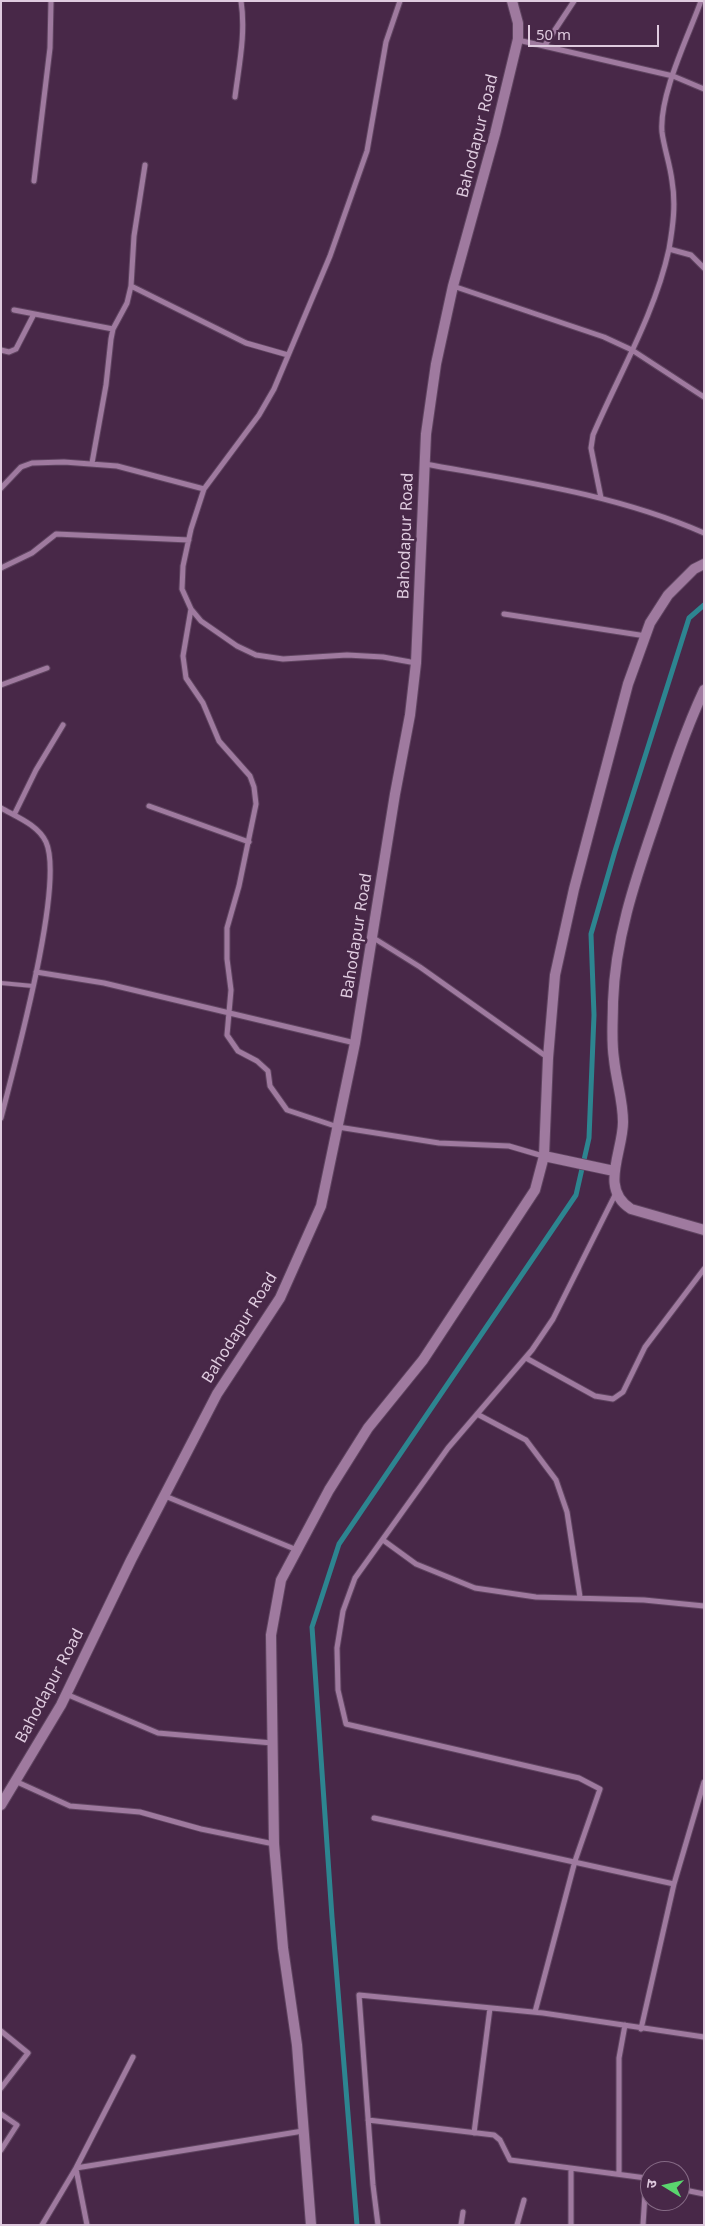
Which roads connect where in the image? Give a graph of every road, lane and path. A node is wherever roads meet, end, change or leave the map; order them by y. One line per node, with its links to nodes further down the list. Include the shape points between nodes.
1 (51, 1): 13 (street, via 50,48)
2 (241, 1): 11 (street, via 242,47)
3 (400, 1): 23 (street, via 386,42 367,151 320,283)
4 (512, 1): 7 (street, Bahodapur Road, via 518,23)
5 (574, 1): 8 (street)
6 (701, 1): 9 (street)
7 (518, 40): 8 (street); 17 (street, Bahodapur Road)
8 (545, 44): 9 (street)
9 (672, 76): 10 (street); 14 (street, via 662,131 675,208)
10 (704, 89)
11 (235, 97)
12 (145, 165): 16 (street, via 134,236)
13 (34, 181)
14 (668, 248): 15 (street, via 690,255); 22 (street)
15 (704, 268)
16 (131, 286): 20 (street, via 128,303); 23 (street, via 246,343)
17 (453, 286): 22 (street, via 563,322); 26 (street, Bahodapur Road, via 436,364)
18 (14, 310): 19 (street)
19 (34, 314): 20 (street); 21 (street, via 16,349 9,352)
20 (113, 329): 25 (street)
21 (1, 350)
22 (632, 350): 24 (street); 29 (street, via 593,435 591,448)
23 (288, 355): 28 (street, via 259,415)
24 (704, 397)
25 (92, 463): 27 (street, via 32,463 21,467); 28 (street, via 117,466)
26 (424, 464): 29 (street); 37 (street, Bahodapur Road)
27 (1, 488)
28 (204, 490): 31 (street)
29 (601, 498): 30 (street, via 651,512)
30 (704, 533)
31 (189, 540): 33 (street, via 56,534 32,553); 34 (street, via 182,589)
32 (704, 564): 36 (street, via 694,569 668,595 650,623)
33 (1, 568)
34 (191, 609): 37 (street, via 221,636 256,655 283,659 348,655); 45 (street, via 183,668 219,741 250,776 256,804)
35 (504, 614): 36 (street)
36 (646, 636): 52 (street, via 628,684 574,889 555,975)
37 (416, 663): 46 (street, Bahodapur Road)
38 (48, 668): 39 (street)
39 (1, 685)
40 (704, 690): 57 (street, via 687,726 626,914 616,955 614,1058 623,1106 623,1126)
41 (63, 725): 44 (street)
42 (149, 806): 45 (street)
43 (1, 808): 44 (street)
44 (14, 815): 47 (street, via 34,827 46,843 50,876)
45 (249, 842): 50 (street, via 227,928)
46 (372, 937): 51 (street, Bahodapur Road); 52 (street)
47 (36, 972): 49 (street); 50 (street, via 104,983)
48 (1, 983): 49 (lane)
49 (33, 986): 53 (street)
50 (230, 1013): 51 (street); 55 (street, via 227,1035 238,1050 268,1072 270,1086 287,1110)
51 (355, 1044): 55 (street, Bahodapur Road)
52 (548, 1058): 56 (street)
53 (3, 1106): 54 (street)
54 (1, 1118)
55 (338, 1127): 56 (street, via 439,1143 509,1146); 63 (street, Bahodapur Road, via 321,1206 280,1298 217,1394)
56 (544, 1156): 57 (street); 65 (street, via 535,1190 517,1220 422,1360 368,1428 329,1490)
57 (614, 1171): 58 (street)
58 (616, 1193): 59 (street, via 631,1209); 61 (street, via 553,1319)
59 (704, 1230)
60 (704, 1269): 61 (street, via 645,1347 624,1392 612,1399 595,1396)
61 (526, 1358): 62 (street)
62 (477, 1414): 64 (street, via 448,1448); 66 (street, via 526,1440 556,1480 567,1512)
63 (164, 1496): 65 (street); 68 (street, Bahodapur Road)
64 (383, 1540): 66 (street, via 416,1564 475,1588 536,1597); 75 (street, via 355,1578 343,1611 337,1648 338,1690 346,1724 579,1778 593,1784 600,1789 598,1798)
65 (297, 1550): 69 (street, via 281,1580 271,1635)
66 (580, 1597): 67 (street)
67 (704, 1606)
68 (66, 1694): 69 (street, via 158,1733); 70 (street, Bahodapur Road)
69 (272, 1743): 74 (street)
70 (15, 1781): 72 (street, Bahodapur Road); 74 (street, via 70,1806 140,1812)
71 (704, 1782): 76 (street)
72 (1, 1805)
73 (374, 1818): 75 (street)
74 (274, 1844): 87 (street, via 283,1948 297,2046)
75 (575, 1861): 76 (street); 78 (street)
76 (674, 1884): 80 (street)
77 (490, 2008): 78 (street); 86 (street, via 359,1995); 88 (street)
78 (535, 2012): 79 (street)
79 (625, 2025): 80 (street); 92 (street, via 619,2058)
80 (641, 2029): 82 (street)
81 (1, 2030): 84 (street, via 28,2054)
82 (704, 2037)
83 (133, 2057): 90 (street)
84 (1, 2088)
85 (1, 2114): 89 (street, via 17,2126)
86 (368, 2120): 88 (street); 102 (street)
87 (303, 2131): 90 (street); 101 (street)
88 (474, 2133): 91 (street, via 494,2135 510,2160)
89 (1, 2150)
90 (76, 2168): 99 (street); 100 (street)
91 (571, 2169): 92 (street); 105 (street)
92 (619, 2174): 93 (street)
93 (640, 2178)
94 (690, 2191): 95 (street)
95 (704, 2194)
96 (524, 2200): 104 (street)
97 (645, 2211): 106 (street)
98 (463, 2212): 103 (street)
99 (42, 2225)
100 (87, 2225)
101 (311, 2225)
102 (378, 2225)
103 (461, 2225)
104 (517, 2225)
105 (570, 2225)
106 (643, 2225)

